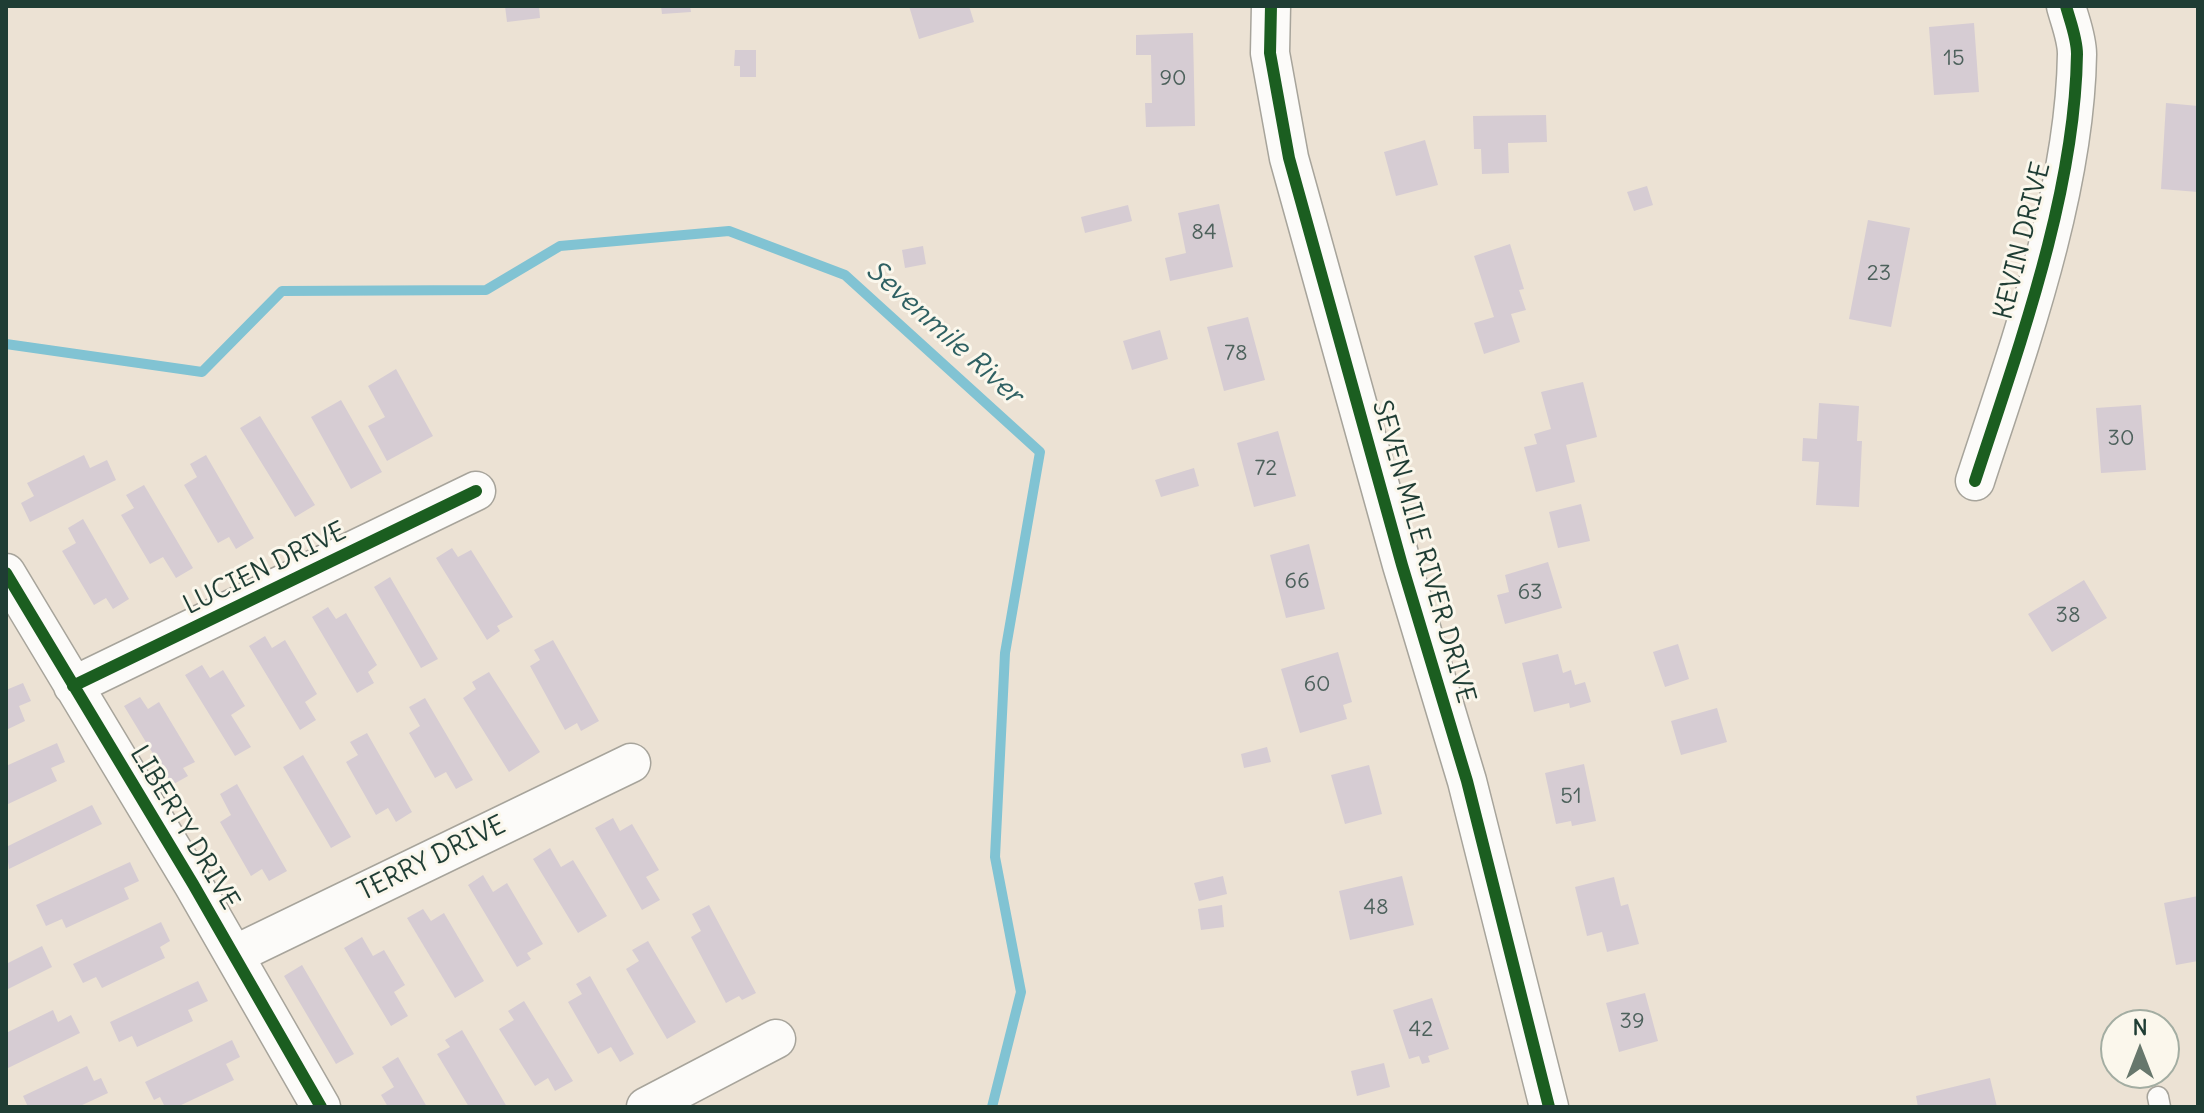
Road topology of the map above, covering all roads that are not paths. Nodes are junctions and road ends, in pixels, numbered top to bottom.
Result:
1 (1271, 6) edge
2 (2066, 6) edge
3 (1975, 481) dead end
4 (476, 491) dead end
5 (6, 573) edge
6 (73, 686) junction
7 (631, 763) dead end
8 (234, 955) junction
9 (776, 1039) dead end
10 (321, 1107) edge
11 (646, 1107) edge
12 (1549, 1107) edge

1 - 12 street, SEVEN MILE RIVER DRIVE
2 - 3 street, KEVIN DRIVE
4 - 6 street, LUCIEN DRIVE
5 - 6 street, LIBERTY DRIVE
6 - 8 street, LIBERTY DRIVE
7 - 8 street, TERRY DRIVE
8 - 10 street, LIBERTY DRIVE
9 - 11 street

